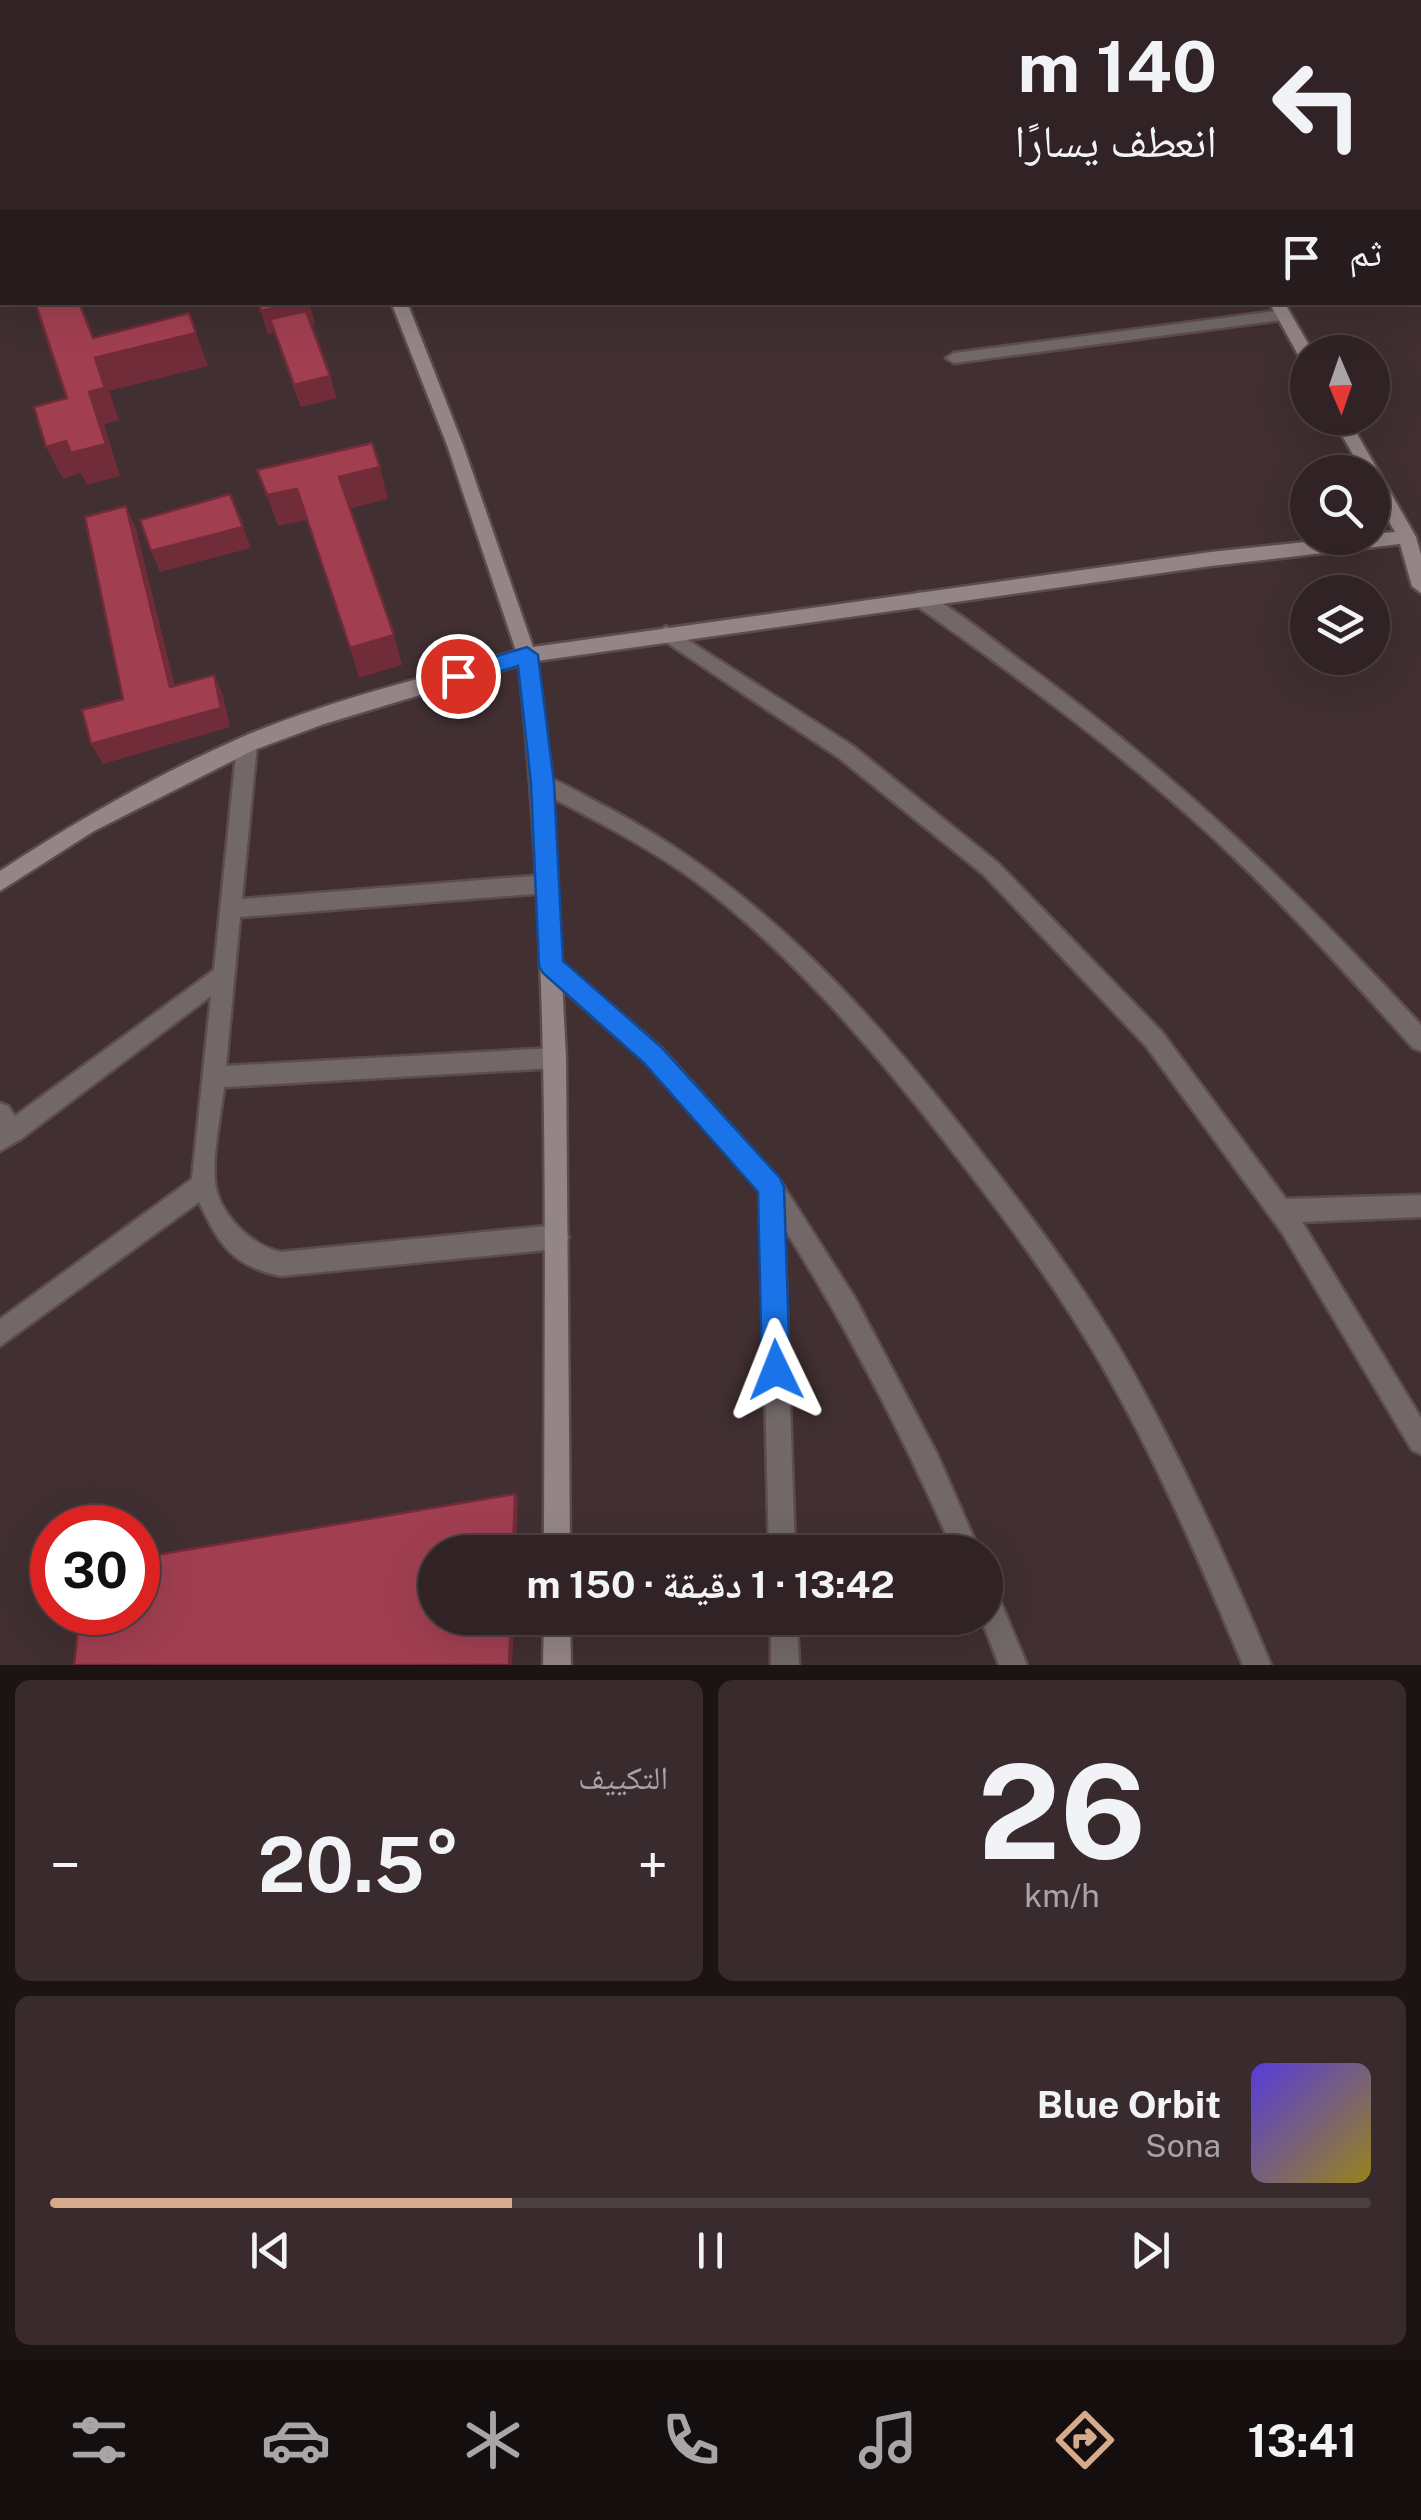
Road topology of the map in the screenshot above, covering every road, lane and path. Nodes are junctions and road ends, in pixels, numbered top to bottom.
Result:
1 (400, 305) edge
2 (1280, 309) edge
3 (1295, 335) edge
4 (954, 358) dead end
5 (1390, 501) edge
6 (1414, 538) edge
7 (1421, 586) edge
8 (920, 600) junction
9 (666, 633) junction
10 (527, 655) junction
11 (247, 744) junction
12 (542, 783) junction
13 (0, 882) edge
14 (546, 884) junction
15 (232, 910) junction
16 (551, 966) junction
17 (226, 974) junction
18 (1421, 1041) edge
19 (554, 1058) junction
20 (216, 1077) junction
21 (4, 1128) edge
22 (203, 1185) junction
23 (770, 1187) junction
24 (1421, 1206) edge
25 (1280, 1211) junction
26 (557, 1237) junction
27 (0, 1334) edge
28 (1421, 1441) edge
29 (556, 1535) edge
30 (781, 1535) edge
31 (960, 1535) edge
32 (556, 1635) edge
33 (784, 1635) edge
34 (1002, 1635) edge
35 (556, 1665) edge
36 (785, 1665) edge
37 (1014, 1665) edge
38 (1257, 1665) edge

1 - 10 street
2 - 3 street
2 - 4 street
5 - 6 street
6 - 7 street
6 - 8 street
8 - 9 street
8 - 18 street
9 - 10 street
9 - 25 street
10 - 11 street
10 - 12 street
11 - 13 street
11 - 15 street
12 - 14 street
12 - 38 street
14 - 15 street
14 - 16 street
15 - 17 street
16 - 19 street
16 - 23 street
17 - 20 street
17 - 21 street
19 - 20 street
19 - 26 street
20 - 22 street
22 - 26 street
22 - 27 street
23 - 30 street
23 - 31 street
24 - 25 street
25 - 28 street
26 - 29 street
32 - 35 street
33 - 36 street
34 - 37 street

